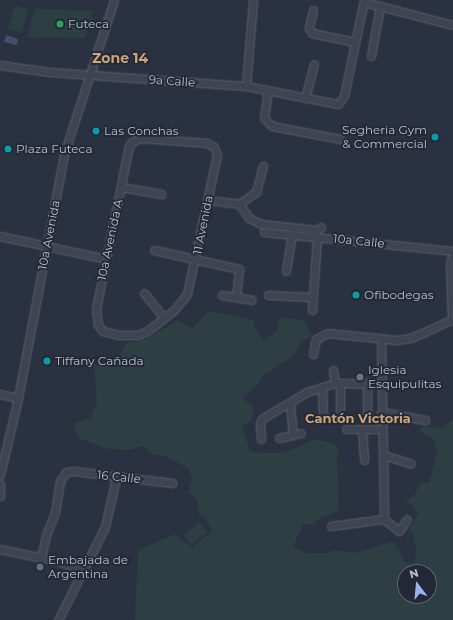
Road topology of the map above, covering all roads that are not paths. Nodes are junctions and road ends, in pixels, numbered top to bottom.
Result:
1 (114, 0) edge
2 (253, 0) edge
3 (364, 1) edge
4 (380, 6) junction
5 (313, 10) dead end
6 (453, 25) edge
7 (355, 42) junction
8 (371, 56) dead end
9 (314, 64) dead end
10 (0, 65) edge
11 (88, 74) junction
12 (246, 86) junction
13 (268, 90) junction
14 (305, 98) junction
15 (340, 139) dead end
16 (133, 141) joint
17 (263, 166) dead end
18 (121, 187) junction
19 (161, 194) dead end
20 (208, 200) junction
21 (239, 204) junction
22 (321, 227) dead end
23 (264, 232) dead end
24 (292, 234) junction
25 (0, 236) edge
26 (317, 236) junction
27 (46, 247) junction
28 (154, 250) dead end
29 (453, 253) edge
30 (106, 259) junction
31 (196, 259) junction
32 (286, 271) dead end
33 (144, 293) dead end
34 (222, 295) dead end
35 (268, 295) dead end
36 (236, 297) junction
37 (312, 298) junction
38 (252, 300) dead end
39 (312, 310) dead end
40 (164, 318) junction
41 (453, 319) edge
42 (110, 333) joint
43 (381, 339) junction
44 (313, 354) dead end
45 (333, 370) dead end
46 (368, 382) junction
47 (337, 383) junction
48 (382, 384) junction
49 (322, 387) junction
50 (0, 394) edge
51 (18, 398) junction
52 (290, 403) junction
53 (381, 412) junction
54 (323, 416) dead end
55 (340, 418) dead end
56 (367, 418) dead end
57 (425, 420) dead end
58 (362, 428) junction
59 (346, 429) dead end
60 (382, 429) junction
61 (279, 438) dead end
62 (261, 439) dead end
63 (384, 455) junction
64 (364, 460) dead end
65 (411, 464) dead end
66 (0, 472) edge
67 (116, 478) junction
68 (172, 483) dead end
69 (407, 519) dead end
70 (384, 520) junction
71 (331, 526) dead end
72 (0, 549) edge
73 (41, 557) junction
74 (85, 571) junction
75 (58, 620) edge

1 - 11 street, 10a Avenida
2 - 12 street
3 - 4 street
3 - 7 street
4 - 6 street
4 - 8 street
5 - 7 street
7 - 14 street, 9a Calle
9 - 14 street
10 - 11 street, 9a Calle
11 - 12 street, 9a Calle
11 - 27 street, 10a Avenida
12 - 13 street, 9a Calle
13 - 14 street, 9a Calle
13 - 15 street
16 - 18 street, 10a Avenida A
16 - 20 street, 11 Avenida
17 - 21 street
18 - 19 street
18 - 30 street, 10a Avenida A
20 - 21 street
20 - 31 street, 11 Avenida
21 - 22 street
23 - 24 street, 10a Calle
24 - 26 street, 10a Calle
24 - 32 street
25 - 27 street
26 - 29 street, 10a Calle
26 - 37 street
27 - 30 street
27 - 51 street, 10a Avenida
28 - 31 street
29 - 41 street
30 - 42 street, 10a Avenida A
31 - 36 street
31 - 40 street, 11 Avenida
33 - 40 street
34 - 36 street
35 - 37 street
36 - 38 street
37 - 39 street
40 - 42 street, 11 Avenida
41 - 43 street
43 - 44 street
43 - 48 street
45 - 47 street
46 - 47 street
46 - 48 street
46 - 56 street
47 - 49 street
47 - 55 street
48 - 53 street
49 - 52 street
49 - 54 street
50 - 51 street
51 - 66 street, 10a Avenida
52 - 61 street
52 - 62 street
53 - 57 street
53 - 60 street
58 - 59 street
58 - 60 street
58 - 64 street
60 - 63 street
63 - 65 street
63 - 70 street
67 - 68 street, 16 Calle
67 - 73 street, 16 Calle
67 - 74 street
69 - 70 street
70 - 71 street
72 - 73 street
73 - 74 street
74 - 75 street

